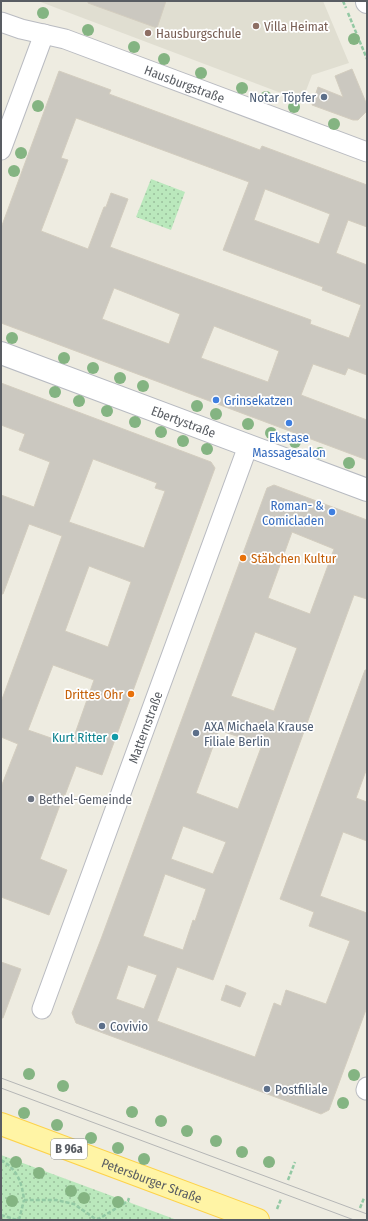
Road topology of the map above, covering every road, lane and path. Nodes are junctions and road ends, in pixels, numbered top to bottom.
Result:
1 (343, 1) edge
2 (1, 22) edge
3 (44, 34) junction
4 (367, 59) edge
5 (1, 150) edge
6 (367, 152) edge
7 (1, 353) edge
8 (248, 446) junction
9 (367, 490) edge
10 (42, 1009) dead end
11 (1, 1124) edge
12 (1, 1160) edge
13 (295, 1162) dead end
14 (288, 1180) dead end
15 (129, 1198) dead end
16 (364, 1198) dead end
17 (281, 1199) dead end
18 (24, 1200) junction
19 (360, 1208) dead end
20 (277, 1209) dead end
21 (1, 1215) edge
22 (18, 1220) edge
23 (97, 1220) edge
24 (258, 1220) edge

1 - 4 path
2 - 3 street, Hausburgstraße
3 - 5 street
3 - 6 street, Hausburgstraße
7 - 8 street, Ebertystraße
8 - 9 street, Ebertystraße
8 - 10 street, Matternstraße
11 - 24 main road, Petersburger Straße / B 96a
12 - 18 path
13 - 14 path
15 - 23 path
16 - 19 path
17 - 20 path
18 - 22 path
18 - 23 path
21 - 22 path

